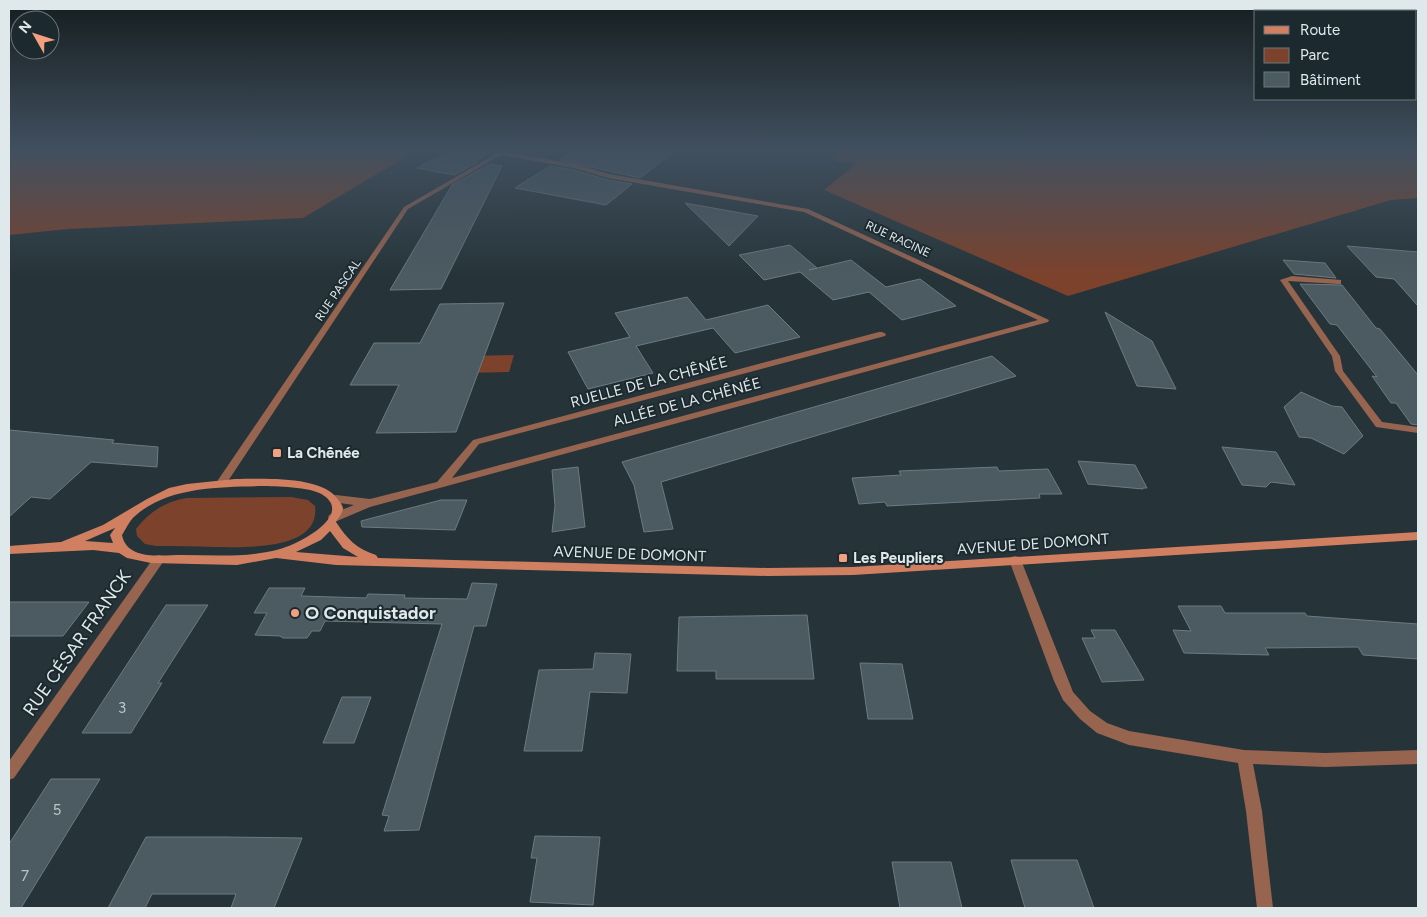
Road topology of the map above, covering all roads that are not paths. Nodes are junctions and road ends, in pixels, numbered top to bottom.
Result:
1 (434, 192) edge
2 (700, 192) edge
3 (1338, 282) dead end
4 (1045, 320) joint
5 (882, 334) dead end
6 (1418, 430) edge
7 (222, 482) junction
8 (441, 484) junction
9 (336, 499) junction
10 (370, 502) junction
11 (130, 514) junction
12 (332, 521) junction
13 (1418, 536) edge
14 (65, 545) junction
15 (122, 549) junction
16 (9, 550) edge
17 (275, 554) junction
18 (159, 559) junction
19 (380, 560) junction
20 (1015, 560) junction
21 (1244, 757) junction
22 (1418, 757) edge
23 (9, 773) edge
24 (1265, 908) edge

1 - 7 street, RUE PASCAL
2 - 4 street, RUE RACINE
3 - 6 street
4 - 8 street, ALLÉE DE LA CHÊNÉE
5 - 8 street, RUELLE DE LA CHÊNÉE
7 - 9 main road
7 - 11 main road
8 - 10 street, ALLÉE DE LA CHÊNÉE
9 - 10 street, ALLÉE DE LA CHÊNÉE
9 - 12 main road
10 - 12 street
11 - 14 main road
11 - 15 main road
12 - 17 main road
12 - 19 main road
13 - 20 main road, AVENUE DE DOMONT
14 - 15 main road
14 - 16 main road
15 - 18 main road
17 - 18 main road
17 - 19 main road
18 - 23 street, RUE CÉSAR FRANCK
19 - 20 main road, AVENUE DE DOMONT
20 - 21 street
21 - 22 street
21 - 24 street

